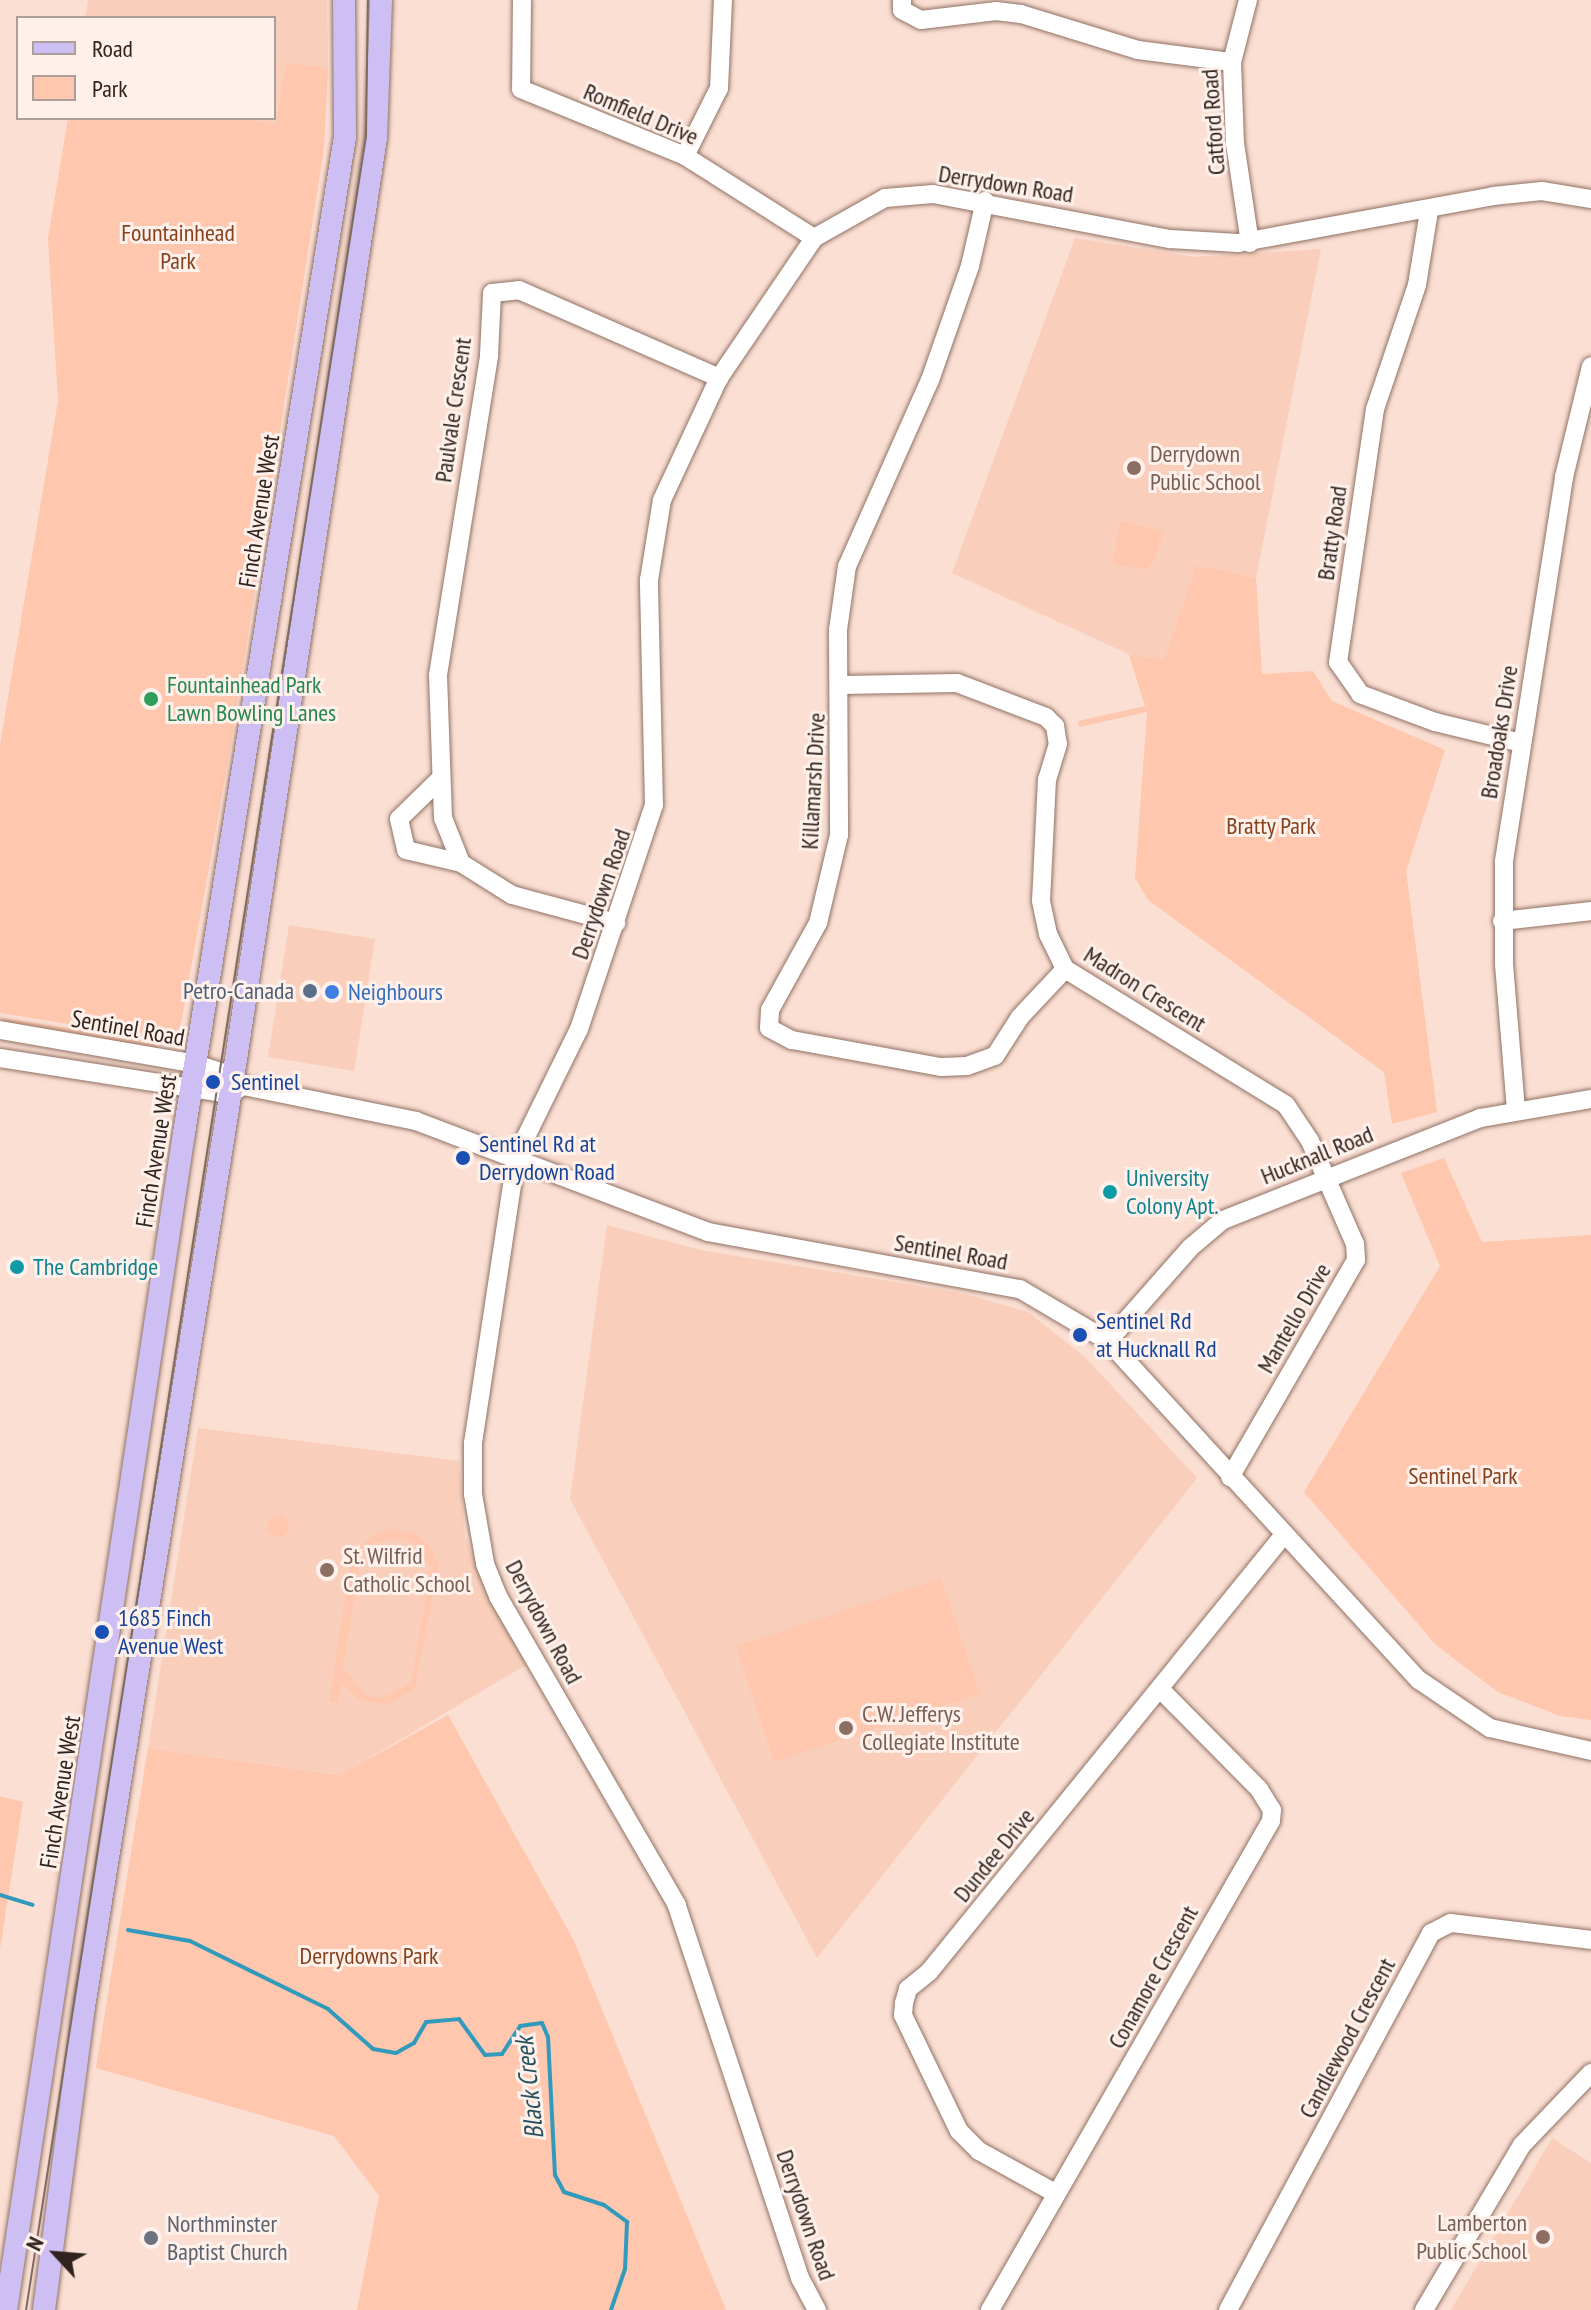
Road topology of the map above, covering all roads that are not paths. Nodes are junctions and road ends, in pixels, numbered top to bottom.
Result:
1 (344, 0) edge
2 (381, 0) edge
3 (522, 0) edge
4 (723, 0) edge
5 (902, 0) edge
6 (1248, 0) edge
7 (1232, 62) junction
8 (685, 156) junction
9 (1591, 199) edge
10 (985, 201) junction
11 (1429, 211) junction
12 (814, 238) junction
13 (1250, 243) junction
14 (1591, 366) edge
15 (719, 378) junction
16 (1587, 401) edge
17 (841, 685) junction
18 (1521, 743) junction
19 (440, 779) junction
20 (461, 863) junction
21 (1591, 911) edge
22 (1502, 921) junction
23 (616, 923) junction
24 (1065, 969) junction
25 (0, 1030) edge
26 (0, 1058) edge
27 (196, 1064) junction
28 (236, 1085) junction
29 (192, 1088) junction
30 (1591, 1099) edge
31 (1516, 1110) junction
32 (516, 1157) junction
33 (1327, 1177) junction
34 (1108, 1341) junction
35 (1230, 1477) junction
36 (1283, 1536) junction
37 (1160, 1689) junction
38 (1591, 1751) edge
39 (1591, 1940) edge
40 (1591, 2073) edge
41 (1055, 2193) junction
42 (6, 2310) edge
43 (44, 2310) edge
44 (817, 2310) edge
45 (990, 2310) edge
46 (1228, 2310) edge
47 (1424, 2310) edge

1 - 27 main road, Finch Avenue West
2 - 28 main road
3 - 8 street, Romfield Drive
4 - 8 street
5 - 7 street
6 - 7 street, Catford Road
7 - 13 street, Catford Road
8 - 12 street, Romfield Drive
9 - 11 street, Derrydown Road
10 - 12 street, Derrydown Road
10 - 13 street, Derrydown Road
10 - 17 street, Killamarsh Drive
11 - 13 street, Derrydown Road
11 - 18 street, Bratty Road
12 - 15 street, Derrydown Road
14 - 16 street, Broadoaks Drive
15 - 19 street, Paulvale Crescent
15 - 23 street, Derrydown Road
16 - 18 street, Broadoaks Drive
17 - 24 street, Madron Crescent
17 - 24 street, Killamarsh Drive
18 - 22 street, Broadoaks Drive
19 - 20 street, Paulvale Crescent
19 - 20 street
20 - 23 street
21 - 22 street
22 - 31 street, Broadoaks Drive
23 - 32 street, Derrydown Road
24 - 33 street, Madron Crescent
25 - 27 street, Sentinel Road
26 - 29 street, Sentinel Road
27 - 28 street, Sentinel Road
27 - 29 main road, Finch Avenue West
28 - 29 street, Sentinel Road
28 - 32 street, Sentinel Road
28 - 43 main road
29 - 42 main road, Finch Avenue West
30 - 31 street, Hucknall Road
31 - 33 street, Hucknall Road
32 - 34 street, Sentinel Road
32 - 44 street, Derrydown Road
33 - 34 street, Hucknall Road
33 - 35 street, Mantello Drive
34 - 35 street, Sentinel Road
35 - 36 street, Sentinel Road
36 - 37 street, Dundee Drive
36 - 38 street, Sentinel Road
37 - 41 street, Conamore Crescent
37 - 41 street, Dundee Drive
39 - 46 street, Candlewood Crescent
40 - 47 street
41 - 45 street, Conamore Crescent

